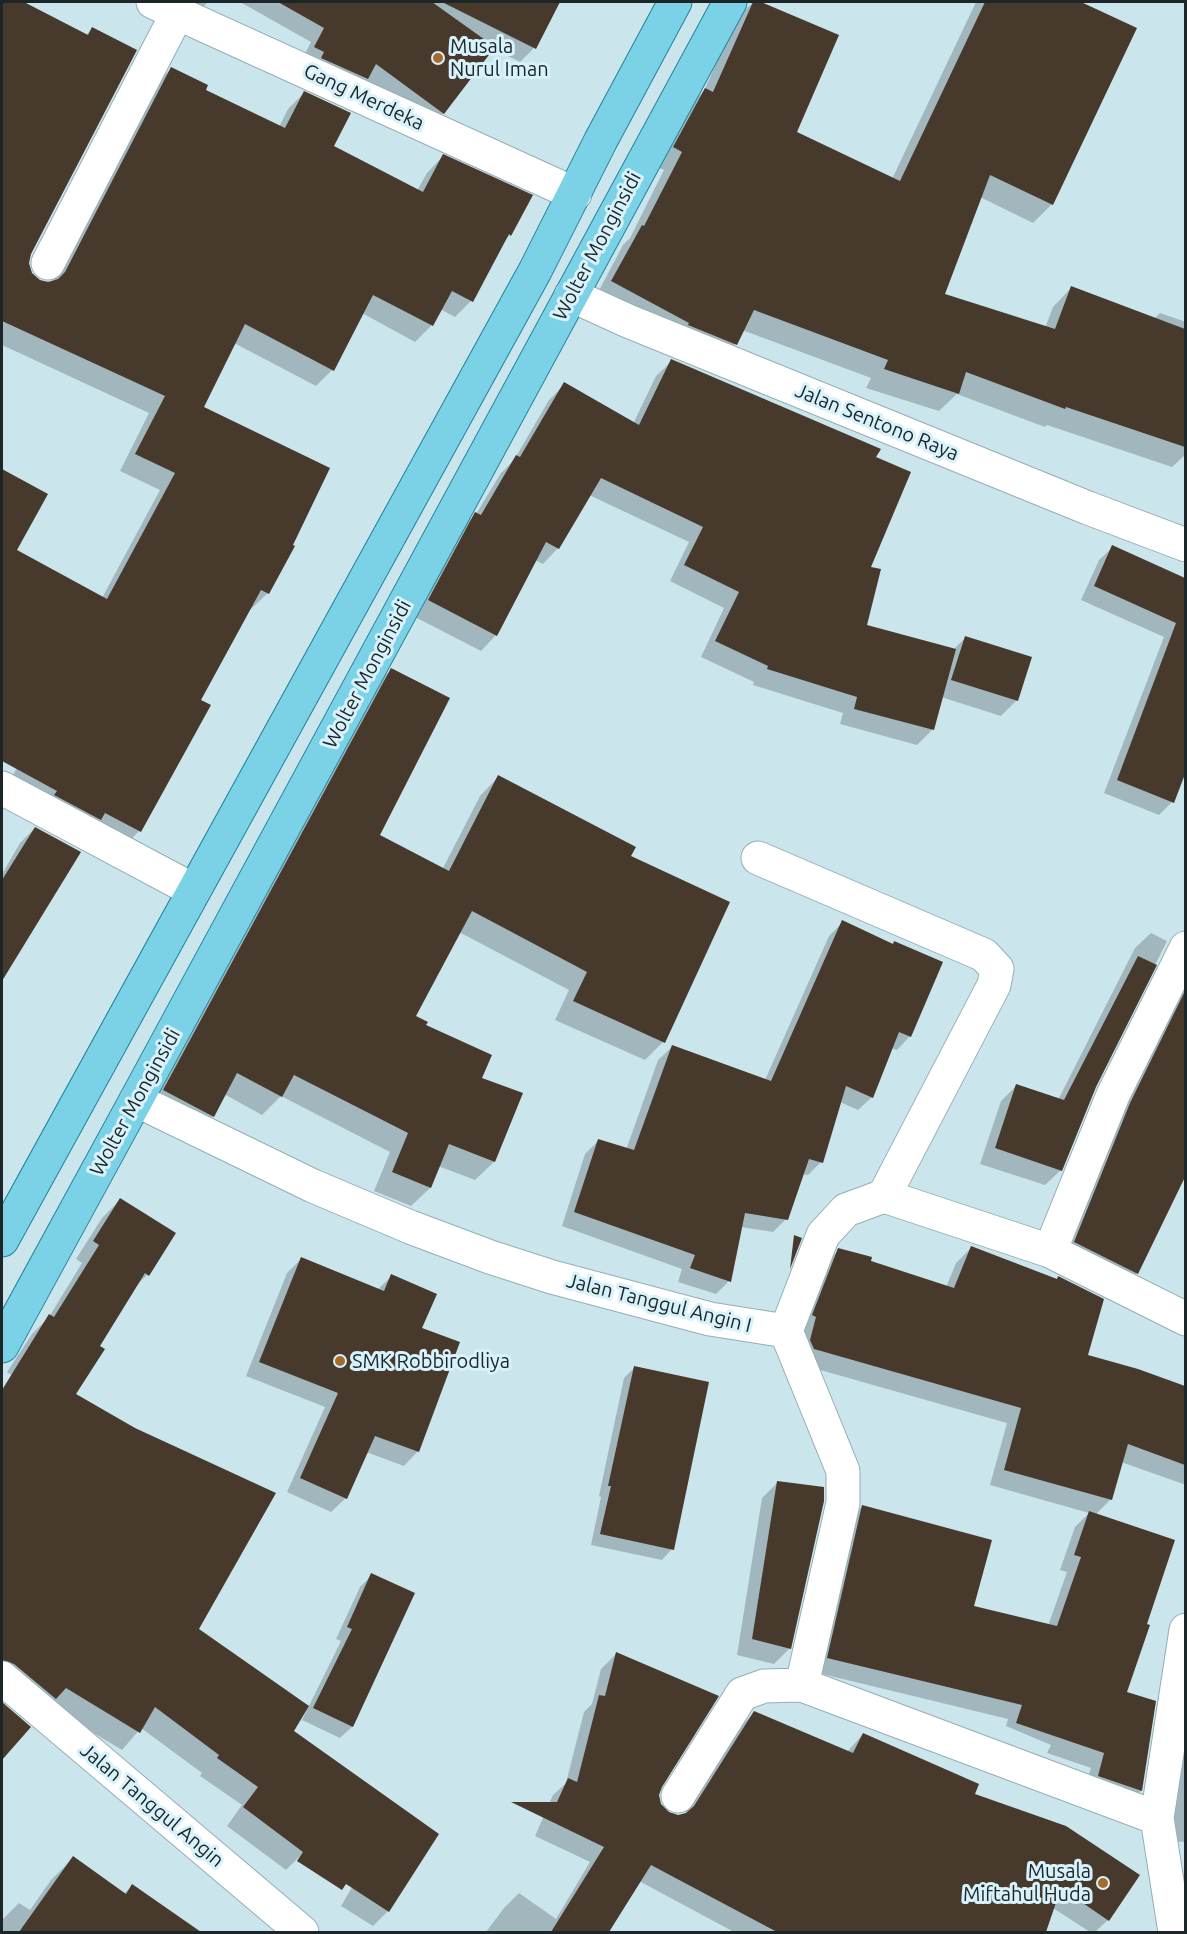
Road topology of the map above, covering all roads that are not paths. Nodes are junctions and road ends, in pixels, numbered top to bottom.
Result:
1 (675, 2) edge
2 (730, 2) edge
3 (166, 7) edge
4 (601, 140) junction
5 (643, 161) junction
6 (576, 194) junction
7 (48, 263) dead end
8 (571, 295) junction
9 (1185, 545) edge
10 (2, 788) edge
11 (758, 858) dead end
12 (193, 890) junction
13 (1185, 948) edge
14 (136, 1100) junction
15 (884, 1196) junction
16 (2, 1240) edge
17 (1050, 1251) junction
18 (1185, 1319) edge
19 (786, 1332) junction
20 (2, 1346) edge
21 (1185, 1630) edge
22 (1183, 1666) edge
23 (2, 1678) edge
24 (802, 1685) junction
25 (678, 1796) dead end
26 (1157, 1818) junction
27 (302, 1932) edge
28 (1175, 1932) edge

1 - 4 main road
2 - 5 main road, Wolter Monginsidi
3 - 6 street, Gang Merdeka
3 - 7 street
4 - 5 main road
4 - 6 main road
5 - 8 main road, Wolter Monginsidi
6 - 12 main road
8 - 9 street, Jalan Sentono Raya
8 - 14 main road, Wolter Monginsidi
10 - 12 street
11 - 15 street
12 - 16 main road
13 - 17 street
14 - 19 street, Jalan Tanggul Angin I
14 - 20 main road, Wolter Monginsidi
15 - 17 street
15 - 19 street
17 - 18 street
19 - 24 street
21 - 22 street
22 - 26 street
23 - 27 street, Jalan Tanggul Angin
24 - 25 street
24 - 26 street
26 - 28 street

